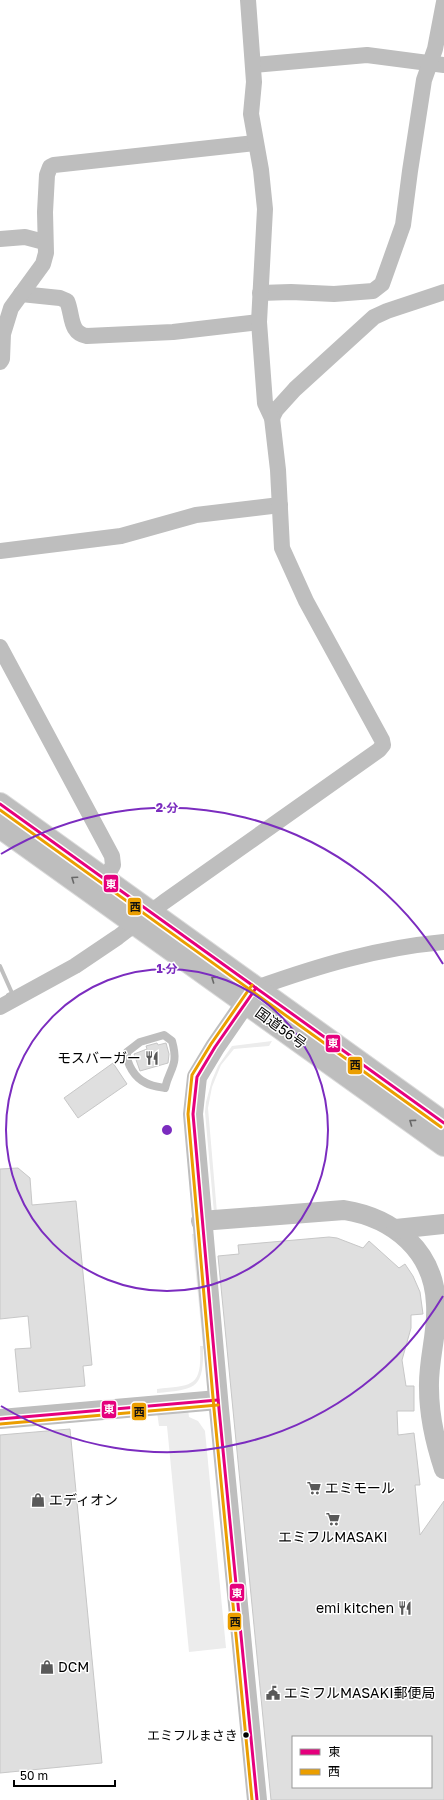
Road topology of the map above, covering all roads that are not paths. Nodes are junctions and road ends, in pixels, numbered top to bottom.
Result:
1 (248, 0) edge
2 (444, 2) edge
3 (437, 64) edge
4 (253, 65) junction
5 (255, 143) junction
6 (0, 239) edge
7 (44, 242) junction
8 (444, 292) edge
9 (260, 293) junction
10 (21, 294) junction
11 (259, 322) junction
12 (0, 362) edge
13 (272, 418) junction
14 (280, 505) junction
15 (0, 551) edge
16 (0, 647) edge
17 (0, 804) edge
18 (0, 827) edge
19 (101, 887) junction
20 (144, 918) junction
21 (444, 942) edge
22 (251, 995) junction
23 (0, 1007) edge
24 (165, 1088) joint
25 (444, 1123) edge
26 (444, 1145) edge
27 (201, 1222) junction
28 (444, 1224) edge
29 (396, 1229) junction
30 (218, 1400) junction
31 (0, 1419) edge
32 (444, 1469) edge
33 (257, 1800) edge

1 - 4 street
2 - 3 street
3 - 4 street
3 - 9 street
4 - 5 street
5 - 7 street
5 - 9 street
6 - 7 street
7 - 10 street
8 - 13 street
9 - 11 street
10 - 11 street
10 - 12 street
11 - 13 street
13 - 14 street
14 - 15 street
14 - 20 street
16 - 19 street
17 - 19 highway, 国道56号
19 -> 18 highway, 国道56号
19 - 20 highway, 国道56号
20 - 22 highway, 国道56号
20 - 23 street
21 - 22 street
22 - 25 highway, 国道56号
26 -> 22 highway, 国道56号
22 - 27 street
24 - 24 lane
27 - 29 street
27 - 30 street
28 - 29 street
29 - 32 street
30 - 31 street
30 - 33 street

